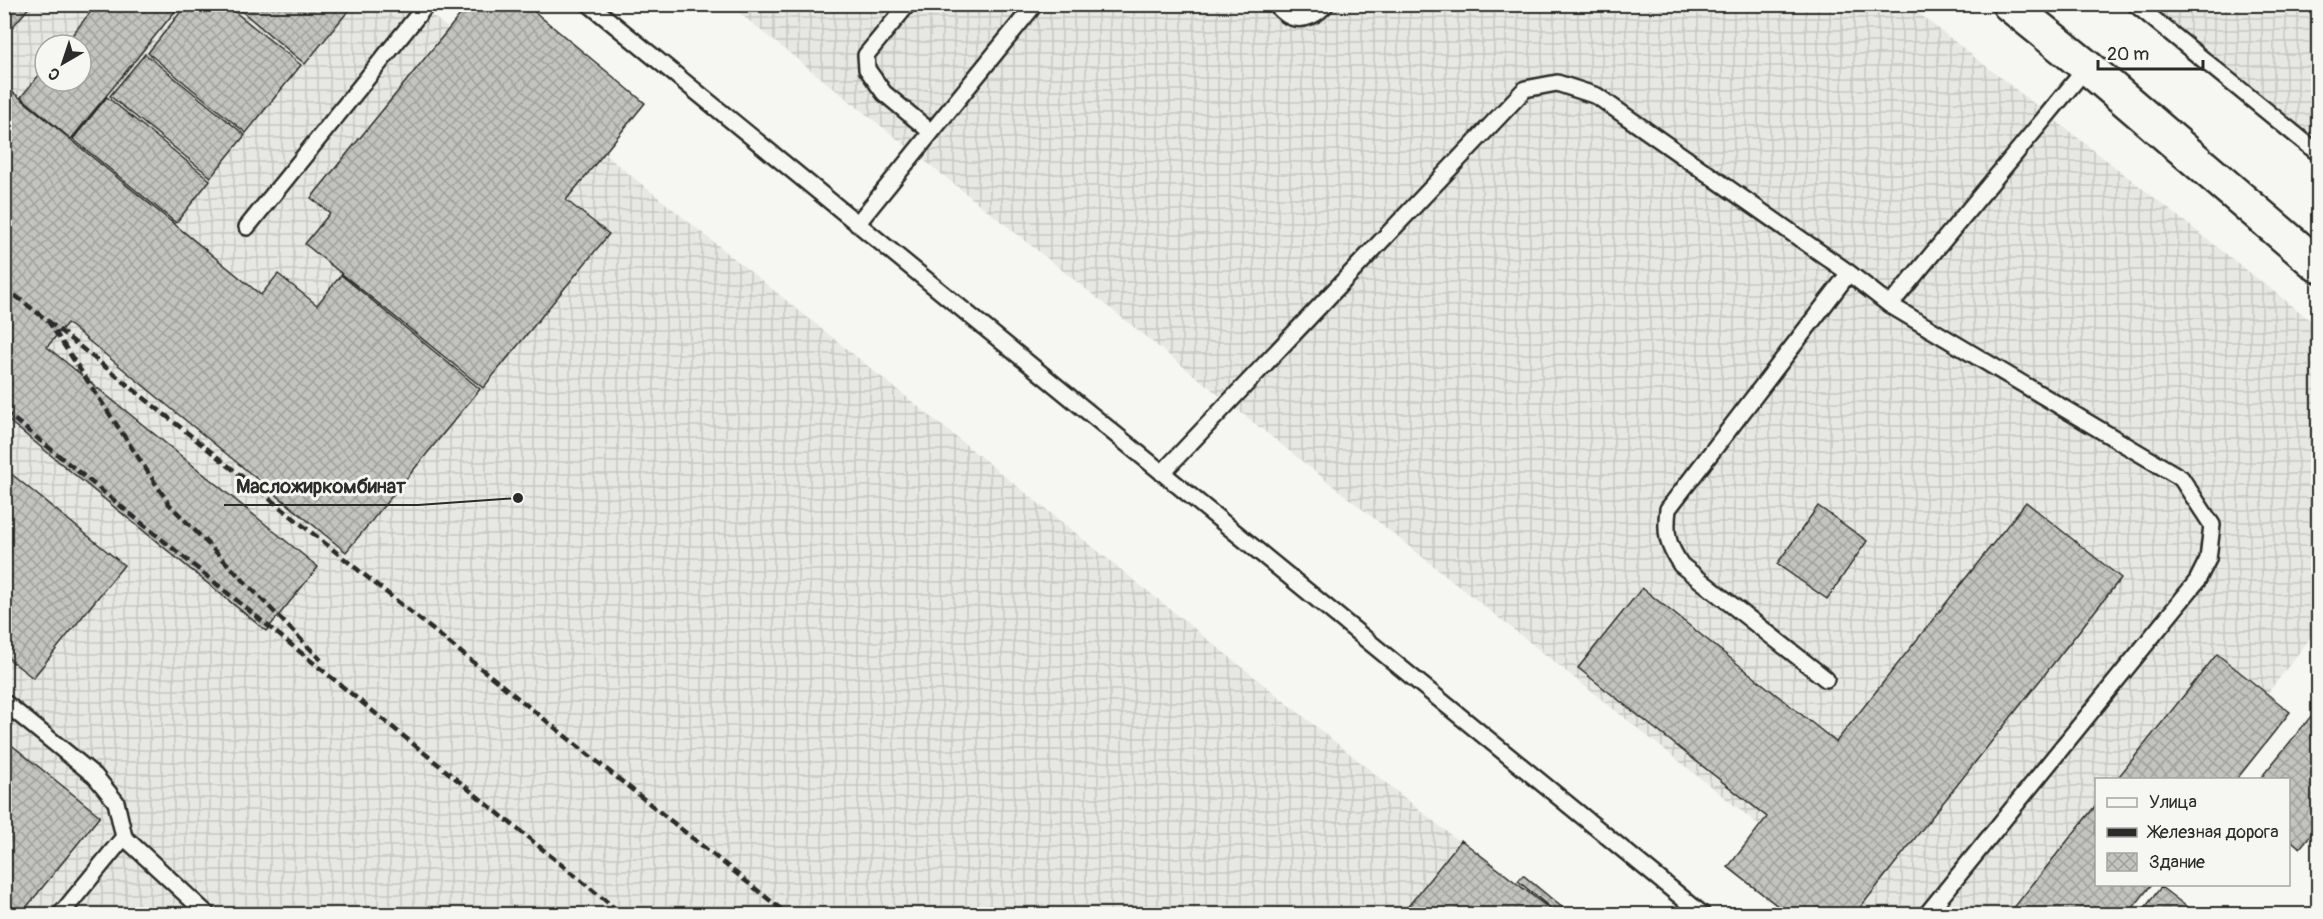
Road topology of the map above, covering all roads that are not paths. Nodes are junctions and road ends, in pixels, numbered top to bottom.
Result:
1 (427, 4) edge
2 (589, 4) edge
3 (908, 4) edge
4 (1035, 4) edge
5 (1275, 4) edge
6 (1326, 4) edge
7 (2008, 4) edge
8 (2135, 4) edge
9 (2087, 67) junction
10 (931, 132) junction
11 (2319, 153) edge
12 (857, 224) junction
13 (247, 227) dead end
14 (2319, 265) edge
15 (1849, 273) junction
16 (1890, 305) junction
17 (1162, 473) junction
18 (1826, 679) dead end
19 (4, 702) edge
20 (124, 837) junction
21 (61, 915) edge
22 (207, 915) edge
23 (1702, 915) edge
24 (1927, 915) edge

1 - 13 lane
2 - 12 lane
3 - 10 lane
4 - 10 lane
5 - 6 lane
7 - 9 street
8 - 11 lane
9 - 14 street
9 - 16 lane
10 - 12 lane
12 - 17 lane
15 - 16 lane
15 - 17 lane
15 - 18 lane
16 - 24 lane
17 - 23 lane
19 - 20 lane
20 - 21 lane
20 - 22 lane

